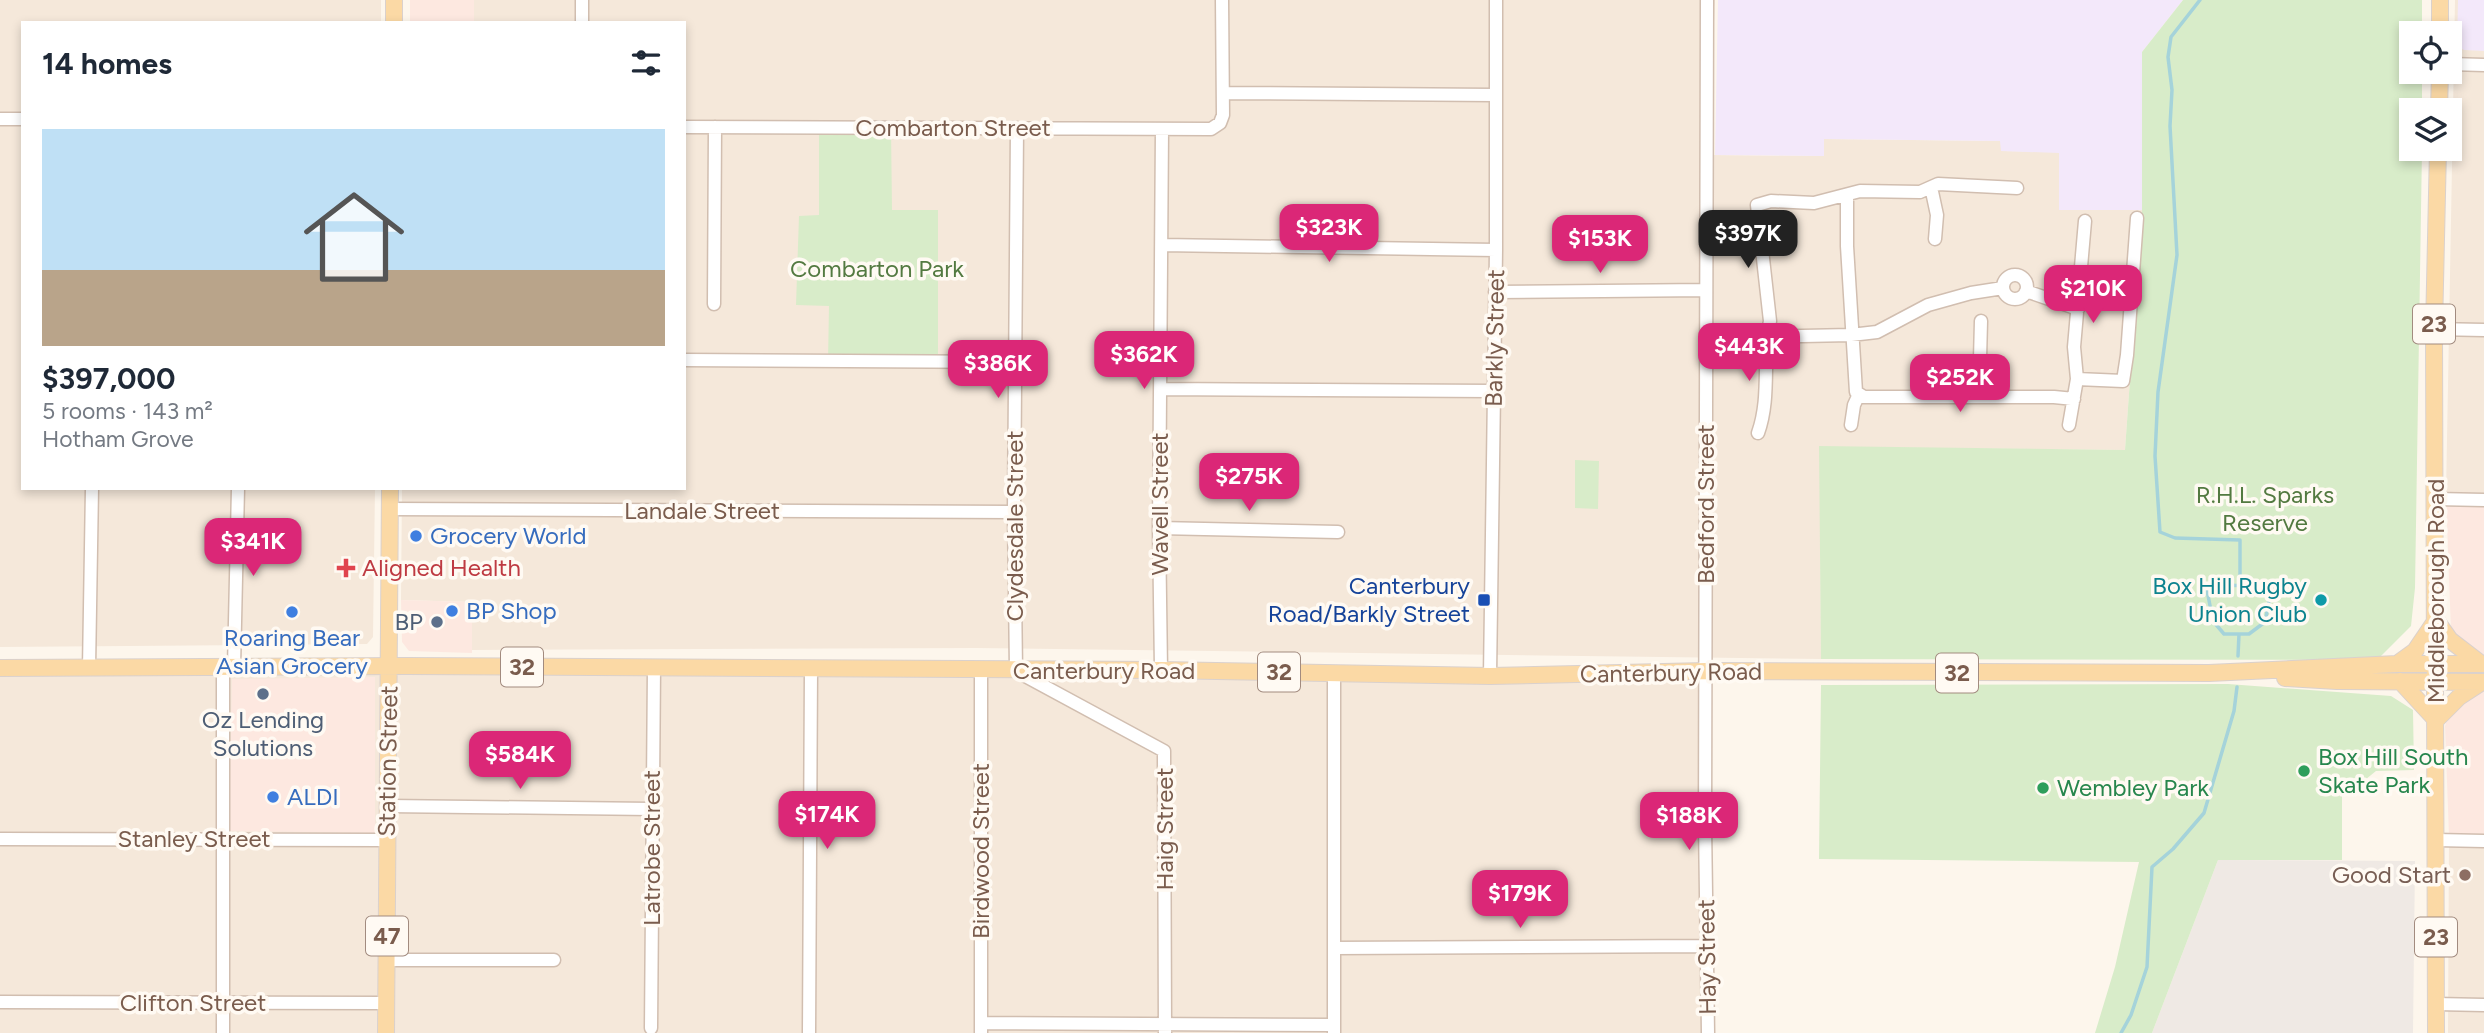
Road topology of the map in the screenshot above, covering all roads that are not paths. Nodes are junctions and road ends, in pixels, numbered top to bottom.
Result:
1 (394, 0) edge
2 (582, 0) edge
3 (1222, 0) edge
4 (1496, 0) edge
5 (1707, 0) edge
6 (2440, 0) edge
7 (394, 21) edge
8 (582, 21) edge
9 (2440, 21) edge
10 (2462, 64) edge
11 (2484, 65) edge
12 (1223, 93) junction
13 (1495, 95) junction
14 (0, 118) edge
15 (21, 119) edge
16 (686, 127) edge
17 (715, 127) junction
18 (1017, 128) junction
19 (1162, 129) junction
20 (2438, 161) edge
21 (1931, 187) junction
22 (2017, 188) dead end
23 (1847, 196) junction
24 (2137, 218) dead end
25 (2085, 221) dead end
26 (1935, 239) dead end
27 (1162, 245) junction
28 (1496, 250) junction
29 (1706, 290) junction
30 (1495, 292) junction
31 (714, 304) dead end
32 (2078, 309) junction
33 (1981, 321) dead end
34 (2434, 329) junction
35 (2484, 330) edge
36 (1853, 335) junction
37 (1766, 337) junction
38 (1706, 345) junction
39 (686, 360) edge
40 (1015, 362) junction
41 (2077, 379) junction
42 (1160, 389) junction
43 (1494, 391) junction
44 (1859, 394) junction
45 (1979, 397) junction
46 (2074, 400) junction
47 (1851, 425) dead end
48 (2069, 425) dead end
49 (1758, 433) dead end
50 (92, 490) edge
51 (238, 490) edge
52 (390, 490) edge
53 (2436, 499) junction
54 (2484, 500) edge
55 (390, 509) junction
56 (1014, 512) junction
57 (1159, 528) junction
58 (1338, 532) dead end
59 (2436, 620) junction
60 (2397, 664) junction
61 (2436, 664) junction
62 (2482, 664) edge
63 (389, 666) junction
64 (229, 667) junction
65 (654, 667) junction
66 (0, 668) edge
67 (89, 668) junction
68 (811, 669) junction
69 (981, 670) junction
70 (1161, 670) junction
71 (1016, 671) junction
72 (1706, 671) junction
73 (1334, 673) junction
74 (2209, 673) junction
75 (1490, 676) junction
76 (2400, 681) junction
77 (2436, 682) junction
78 (2483, 682) edge
79 (2436, 720) junction
80 (388, 806) junction
81 (652, 809) junction
82 (0, 839) edge
83 (222, 839) junction
84 (388, 840) junction
85 (2436, 840) junction
86 (2484, 841) edge
87 (1707, 946) junction
88 (1334, 948) junction
89 (387, 960) junction
90 (554, 960) dead end
91 (0, 1002) edge
92 (386, 1003) junction
93 (223, 1004) junction
94 (2436, 1004) junction
95 (2484, 1005) edge
96 (651, 1028) dead end
97 (981, 1028) edge
98 (1165, 1029) edge
99 (1334, 1029) edge
100 (223, 1033) edge
101 (386, 1033) edge
102 (809, 1033) edge
103 (1709, 1033) edge
104 (2436, 1033) edge

1 - 7 main road
2 - 8 street
3 - 12 street
4 - 13 street, Barkly Street
5 - 29 street, Bedford Street
6 - 9 main road
10 - 11 street
12 - 13 street
12 - 19 street, Combarton Street
13 - 28 street, Barkly Street
14 - 15 street
16 - 17 street, Combarton Street
17 - 18 street, Combarton Street
17 - 31 street
18 - 19 street, Combarton Street
18 - 40 street, Clydesdale Street
19 - 27 street, Wavell Street
20 - 34 main road, Middleborough Road / 23
21 - 22 street
21 - 23 street
21 - 26 street
23 - 36 street
23 - 37 street
24 - 41 street
25 - 32 street
27 - 28 street
27 - 42 street, Wavell Street
28 - 30 street, Barkly Street
29 - 30 street
29 - 38 street, Bedford Street
30 - 43 street, Barkly Street
32 - 36 street
32 - 41 street
33 - 45 street
34 - 35 street
34 - 53 main road, Middleborough Road / 23
36 - 37 street
36 - 44 street
37 - 38 street
37 - 49 street
38 - 72 street, Bedford Street
39 - 40 street
40 - 56 street, Clydesdale Street
41 - 46 street
42 - 43 street
42 - 57 street, Wavell Street
43 - 75 street, Barkly Street
44 - 45 street
44 - 47 street
45 - 46 street
46 - 48 street
50 - 67 street
51 - 64 street
52 - 55 main road, Station Street / 47
53 - 54 street
53 - 59 main road, Middleborough Road / 23
55 - 56 street, Landale Street
55 - 63 main road, Station Street / 47
56 - 71 street, Clydesdale Street
57 - 58 street
57 - 70 street, Wavell Street
59 - 60 main road
59 - 61 main road, Middleborough Road / 23
59 - 62 main road
60 - 61 main road, Canterbury Road / 32
60 - 74 main road, Canterbury Road / 32
61 - 62 main road, Canterbury Road / 32
61 - 77 main road, Middleborough Road / 23
63 - 64 main road, Canterbury Road / 32
63 - 65 main road, Canterbury Road / 32
63 - 80 main road, Station Street / 47
64 - 67 main road, Canterbury Road / 32
64 - 83 street
65 - 68 main road, Canterbury Road / 32
65 - 81 street, Latrobe Street
66 - 67 main road, Canterbury Road / 32
68 - 69 main road, Canterbury Road / 32
68 - 102 street
69 - 71 main road, Canterbury Road / 32
69 - 97 street, Birdwood Street
70 - 71 main road, Canterbury Road / 32
70 - 73 main road, Canterbury Road / 32
71 - 98 street, Haig Street
72 - 74 main road, Canterbury Road / 32
72 - 75 main road, Canterbury Road / 32
72 - 87 street, Hay Street
73 - 75 main road, Canterbury Road / 32
73 - 88 street
74 - 76 main road, Canterbury Road / 32
76 - 77 main road, Canterbury Road / 32
76 - 79 main road
77 - 78 main road, Canterbury Road / 32
77 - 79 main road, Middleborough Road / 23
78 - 79 main road
79 - 85 main road, Middleborough Road / 23
80 - 81 street
80 - 84 main road, Station Street / 47
81 - 96 street, Latrobe Street
82 - 83 street, Stanley Street
83 - 84 street, Stanley Street
83 - 93 street
84 - 89 main road, Station Street / 47
85 - 86 street
85 - 94 main road, Middleborough Road / 23
87 - 88 street
87 - 103 street, Hay Street
88 - 99 street
89 - 90 street
89 - 92 main road, Station Street / 47
91 - 93 street, Clifton Street
92 - 93 street, Clifton Street
92 - 101 main road, Station Street / 47
93 - 100 street
94 - 95 street
94 - 104 main road, Middleborough Road / 23
97 - 98 street
98 - 99 street

